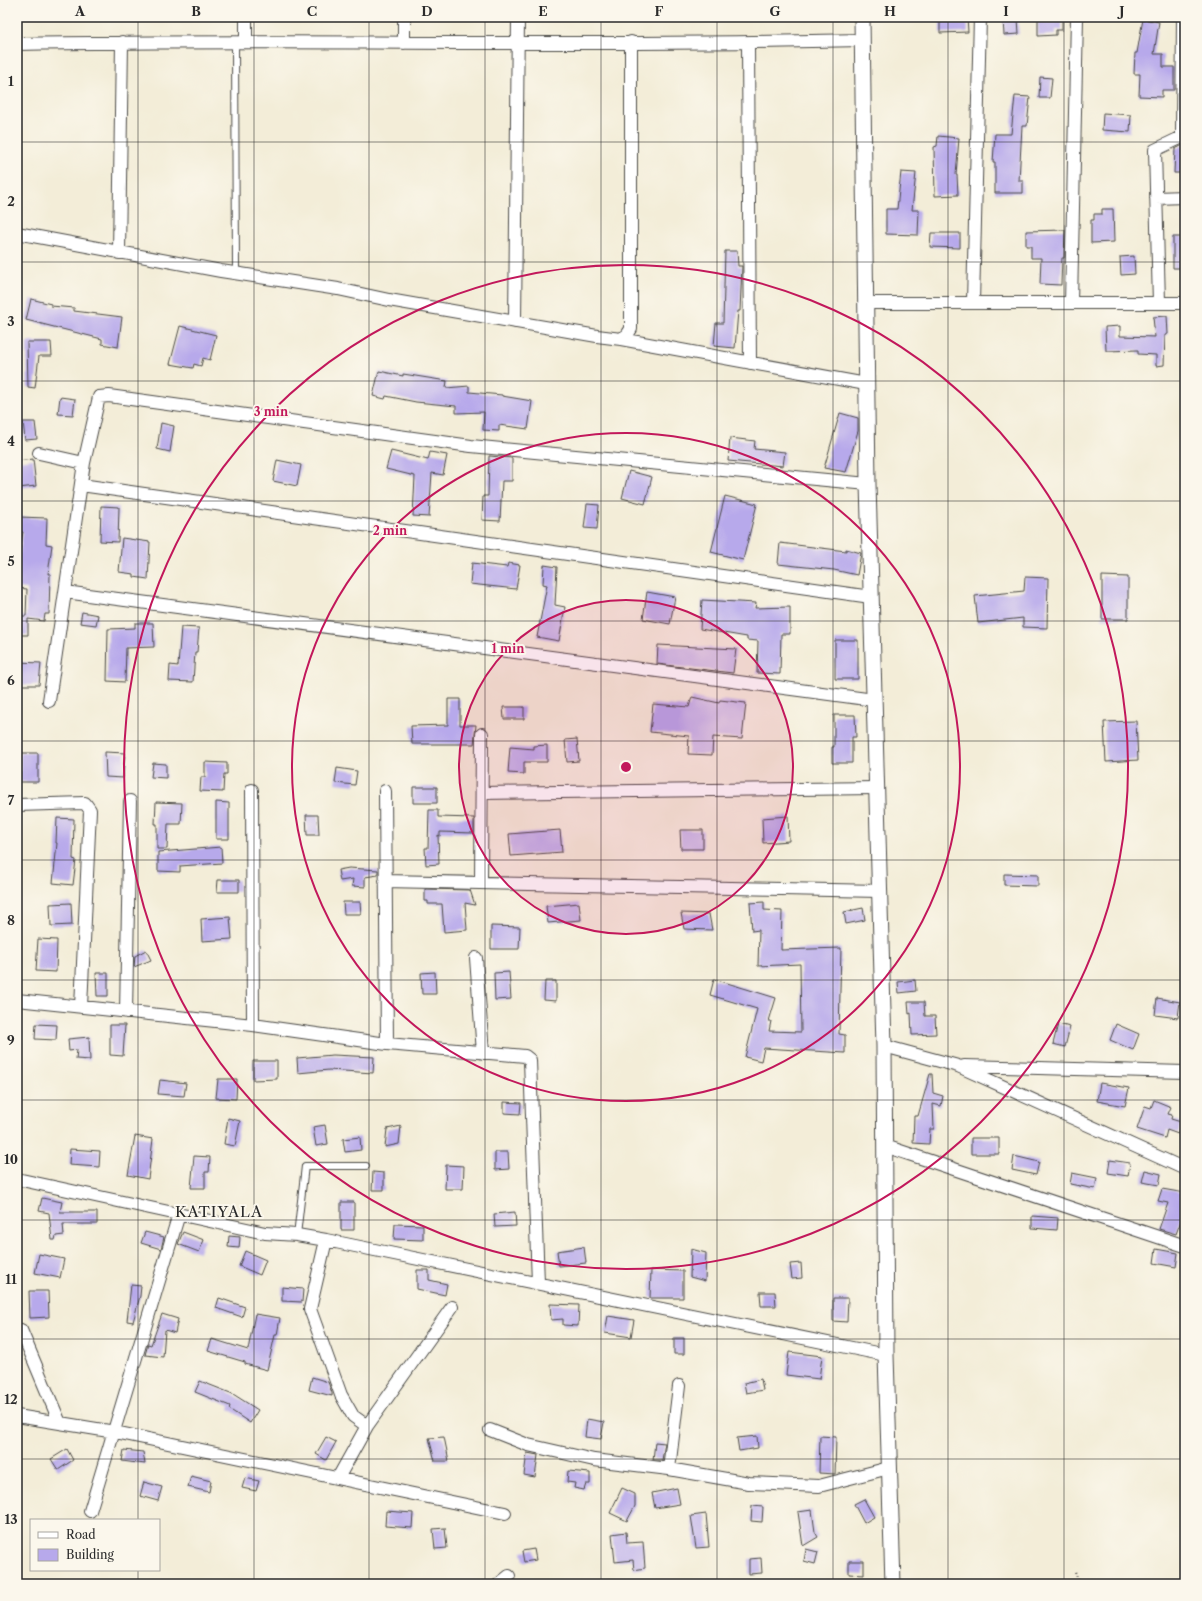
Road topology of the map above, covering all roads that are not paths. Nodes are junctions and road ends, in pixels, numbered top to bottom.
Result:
1 (246, 17) edge
2 (404, 17) edge
3 (518, 17) edge
4 (862, 17) edge
5 (980, 17) edge
6 (1076, 17) edge
7 (1183, 17) edge
8 (863, 40) junction
9 (240, 41) junction
10 (122, 42) junction
11 (632, 42) junction
12 (404, 43) junction
13 (748, 43) junction
14 (17, 44) edge
15 (518, 44) junction
16 (1185, 197) edge
17 (1156, 198) junction
18 (17, 233) edge
19 (119, 252) junction
20 (236, 273) junction
21 (865, 303) junction
22 (973, 303) junction
23 (1071, 303) junction
24 (1159, 303) junction
25 (1185, 303) edge
26 (515, 322) junction
27 (621, 339) junction
28 (750, 363) junction
29 (866, 384) junction
30 (39, 453) dead end
31 (84, 463) junction
32 (868, 484) junction
33 (81, 485) junction
34 (65, 592) junction
35 (871, 597) junction
36 (874, 700) junction
37 (49, 701) dead end
38 (482, 734) dead end
39 (877, 788) junction
40 (252, 790) dead end
41 (385, 791) dead end
42 (482, 793) junction
43 (130, 801) dead end
44 (17, 805) edge
45 (385, 881) junction
46 (481, 883) junction
47 (880, 891) junction
48 (476, 958) dead end
49 (17, 1000) edge
50 (81, 1007) junction
51 (126, 1012) junction
52 (254, 1025) junction
53 (387, 1044) junction
54 (884, 1046) junction
55 (483, 1053) junction
56 (958, 1066) junction
57 (1185, 1072) edge
58 (884, 1146) junction
59 (366, 1166) dead end
60 (1185, 1169) edge
61 (17, 1180) edge
62 (179, 1214) junction
63 (298, 1235) junction
64 (326, 1240) junction
65 (1185, 1246) edge
66 (538, 1283) junction
67 (452, 1307) dead end
68 (17, 1329) edge
69 (886, 1355) junction
70 (679, 1386) dead end
71 (17, 1416) edge
72 (60, 1423) junction
73 (367, 1426) junction
74 (490, 1430) dead end
75 (115, 1432) junction
76 (890, 1468) junction
77 (669, 1469) junction
78 (338, 1478) junction
79 (90, 1512) dead end
80 (505, 1513) dead end
81 (893, 1584) edge

1 - 9 street
2 - 12 street
3 - 15 street
4 - 8 street
5 - 22 street
6 - 23 street
7 - 17 street
8 - 13 street
8 - 21 street
9 - 10 street
9 - 12 street
9 - 20 lane
10 - 14 street
10 - 19 street
11 - 13 street
11 - 15 street
11 - 27 street
12 - 15 street
13 - 28 street
15 - 26 street
16 - 17 street
17 - 24 street
18 - 19 street
19 - 20 street
20 - 26 street
21 - 22 street
21 - 29 street
22 - 23 street
23 - 24 street
24 - 25 street
26 - 27 street
27 - 28 street
28 - 29 street
29 - 32 street
30 - 31 street
31 - 32 street
31 - 33 street
32 - 35 street
33 - 34 street
33 - 35 street
34 - 36 street
34 - 37 street
35 - 36 street
36 - 39 street
38 - 42 street
39 - 42 street
39 - 47 street
40 - 52 street
41 - 45 street
42 - 46 street
43 - 51 street
44 - 50 street
45 - 46 street
45 - 53 street
46 - 47 street
47 - 54 street
48 - 55 street
49 - 50 street
50 - 51 street
51 - 52 street
52 - 53 street
53 - 55 street
54 - 56 street
54 - 58 street
55 - 66 street
56 - 57 street
56 - 60 street
58 - 65 street
58 - 69 street
59 - 63 lane
61 - 62 street
62 - 63 street
62 - 75 street
63 - 64 street
64 - 66 street
64 - 73 street
66 - 69 street
67 - 73 street
68 - 72 street
69 - 76 street
70 - 77 street
71 - 72 street
72 - 75 street
73 - 78 street
74 - 77 street
75 - 78 street
75 - 79 street
76 - 77 street
76 - 81 street
78 - 80 street

